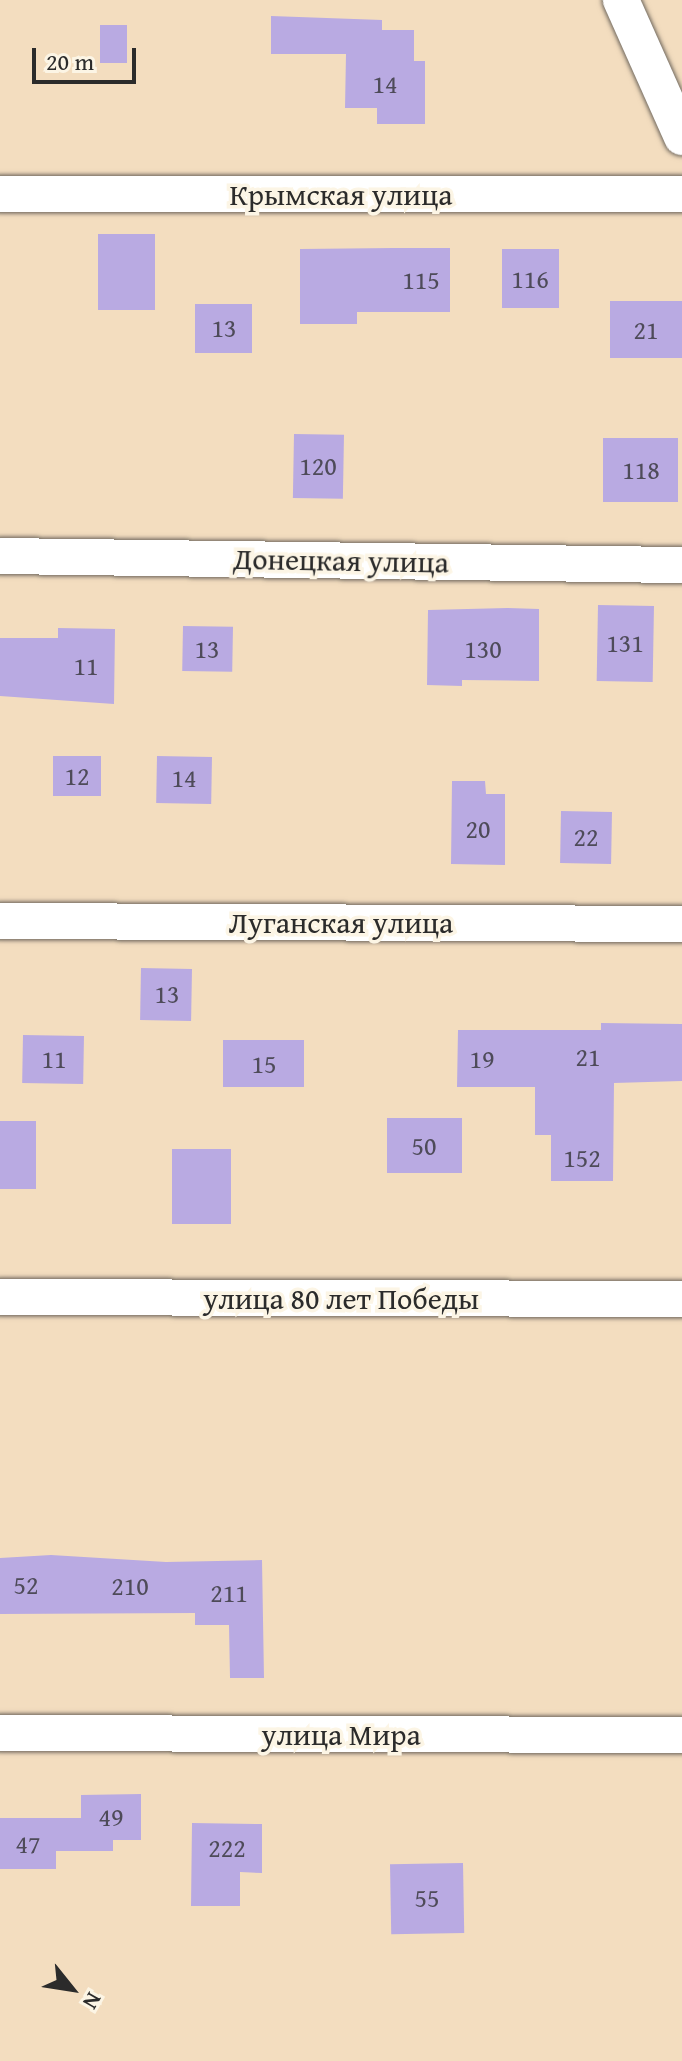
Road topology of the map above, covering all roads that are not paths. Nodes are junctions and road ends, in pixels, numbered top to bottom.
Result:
1 (621, 0) edge
2 (682, 137) edge
3 (0, 194) edge
4 (682, 194) edge
5 (0, 556) edge
6 (682, 565) edge
7 (0, 921) edge
8 (682, 924) edge
9 (0, 1297) edge
10 (682, 1299) edge
11 (0, 1733) edge
12 (682, 1735) edge

1 - 2 street
3 - 4 street, Крымская улица
5 - 6 street, Донецкая улица
7 - 8 street, Луганская улица
9 - 10 street, улица 80 лет Победы
11 - 12 street, улица Мира

